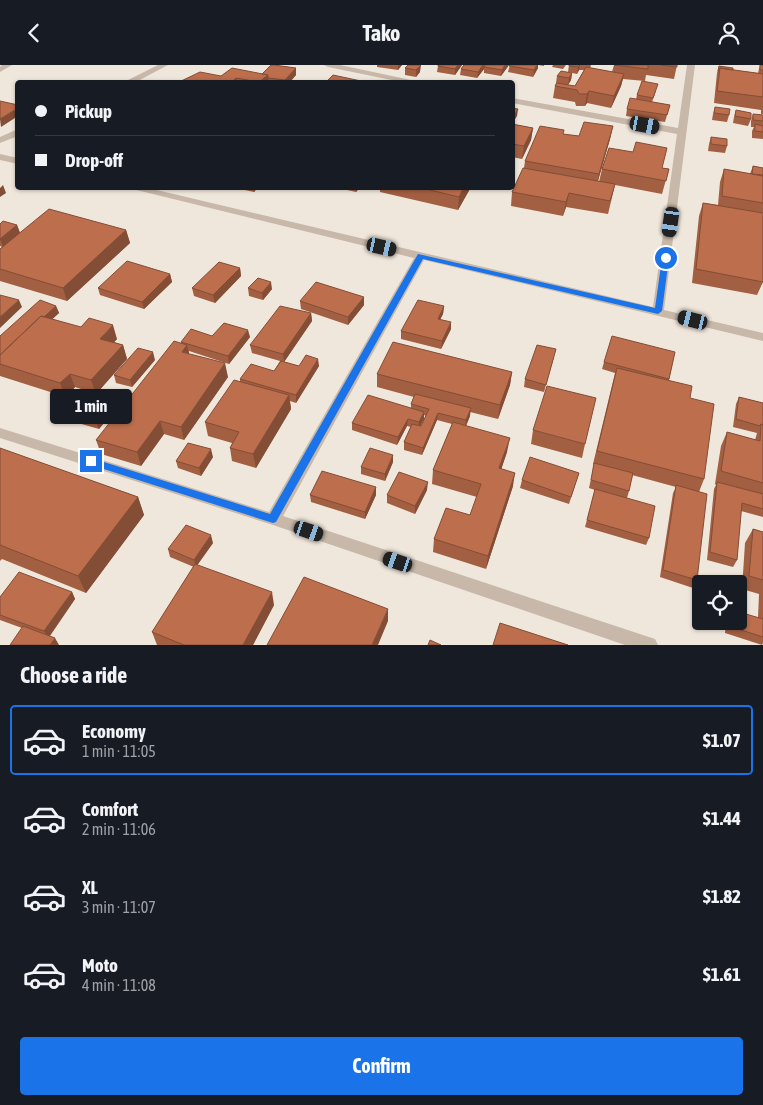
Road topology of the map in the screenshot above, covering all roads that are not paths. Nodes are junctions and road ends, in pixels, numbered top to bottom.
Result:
1 (8, 65) edge
2 (164, 65) edge
3 (328, 65) edge
4 (691, 65) edge
5 (0, 70) edge
6 (132, 80) edge
7 (406, 80) edge
8 (515, 101) edge
9 (683, 132) junction
10 (15, 133) edge
11 (0, 139) edge
12 (0, 157) edge
13 (15, 160) edge
14 (142, 190) edge
15 (421, 256) junction
16 (658, 311) junction
17 (763, 337) edge
18 (0, 433) edge
19 (273, 519) junction
20 (649, 645) edge

1 - 5 street
2 - 6 street
3 - 7 street
4 - 9 street
8 - 9 street
9 - 16 street
10 - 11 street
12 - 13 street
14 - 15 street
15 - 16 street
15 - 19 street
16 - 17 street
18 - 19 street
19 - 20 street

